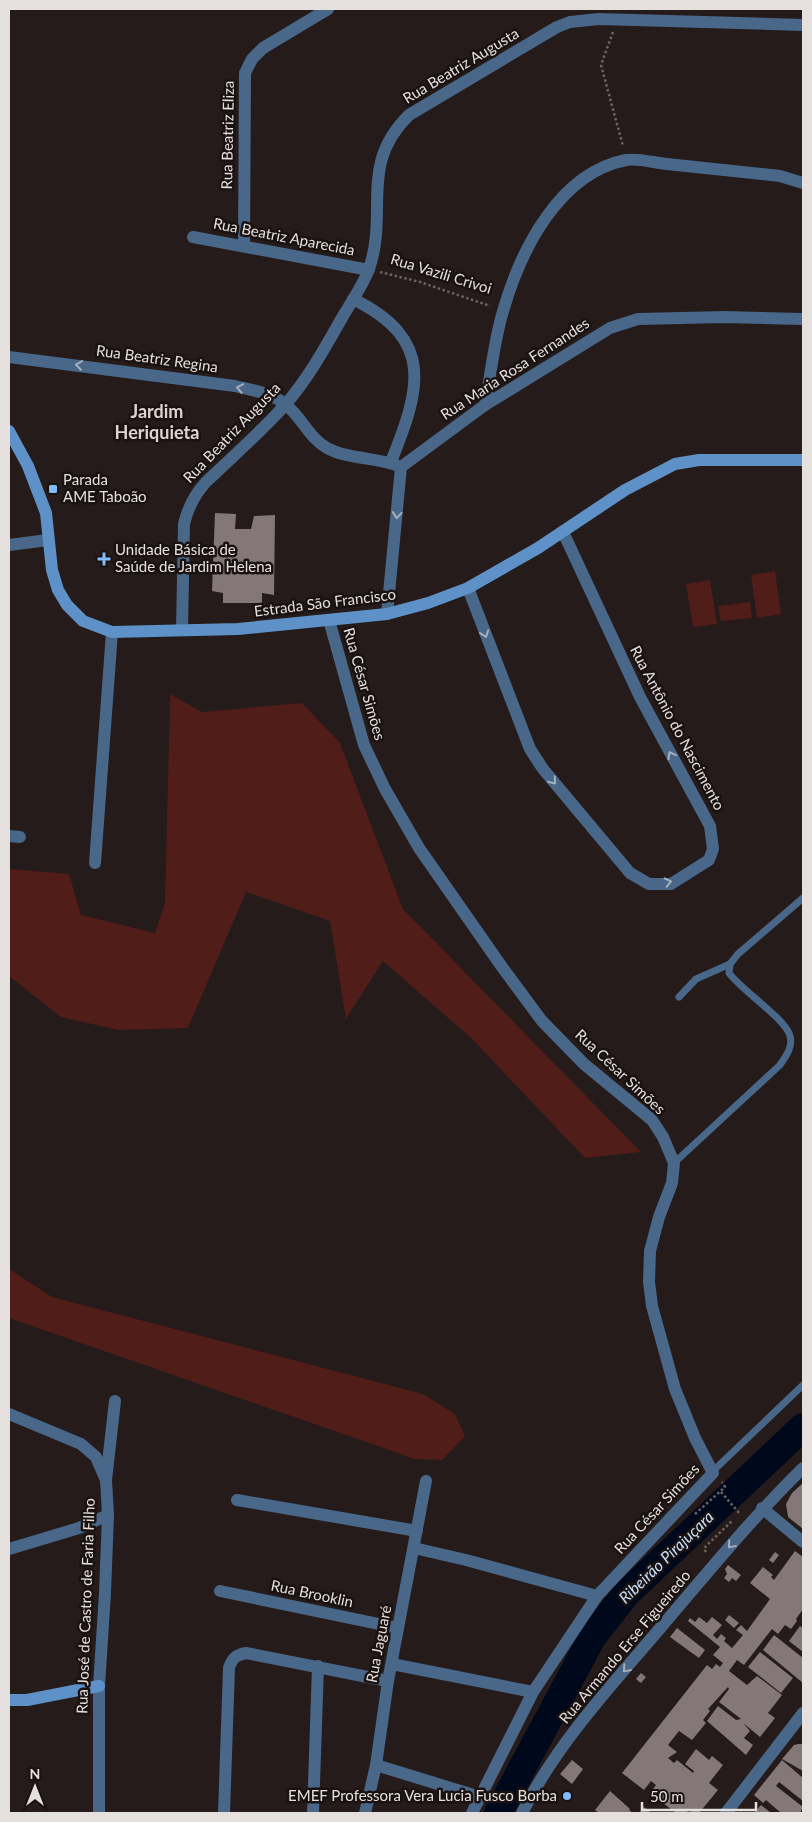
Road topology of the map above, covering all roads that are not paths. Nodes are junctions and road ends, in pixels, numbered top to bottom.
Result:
1 (328, 9) edge
2 (587, 9) edge
3 (641, 9) edge
4 (629, 14) edge
5 (570, 22) junction
6 (803, 25) edge
7 (803, 183) edge
8 (193, 237) dead end
9 (244, 245) junction
10 (369, 270) junction
11 (353, 299) junction
12 (803, 319) edge
13 (9, 357) edge
14 (22, 358) junction
15 (9, 366) edge
16 (286, 404) junction
17 (485, 405) junction
18 (9, 431) edge
19 (803, 460) edge
20 (396, 464) junction
21 (563, 532) junction
22 (48, 540) junction
23 (9, 545) edge
24 (468, 588) junction
25 (388, 614) junction
26 (329, 620) junction
27 (182, 630) junction
28 (112, 632) junction
29 (95, 863) dead end
30 (803, 898) edge
31 (730, 964) junction
32 (679, 997) dead end
33 (674, 1163) junction
34 (803, 1385) edge
35 (115, 1401) dead end
36 (9, 1414) edge
37 (803, 1468) edge
38 (713, 1471) junction
39 (106, 1480) junction
40 (426, 1481) dead end
41 (237, 1500) dead end
42 (762, 1508) junction
43 (108, 1515) junction
44 (418, 1531) junction
45 (803, 1542) edge
46 (414, 1548) junction
47 (9, 1549) edge
48 (220, 1591) dead end
49 (597, 1596) junction
50 (398, 1628) junction
51 (392, 1664) junction
52 (318, 1666) junction
53 (388, 1681) junction
54 (99, 1686) junction
55 (533, 1692) junction
56 (9, 1700) edge
57 (801, 1720) edge
58 (376, 1765) junction
59 (480, 1797) junction
60 (98, 1813) edge
61 (224, 1813) edge
62 (313, 1813) edge
63 (365, 1813) edge
64 (472, 1813) edge
65 (522, 1813) edge
66 (726, 1813) edge

1 - 9 street, Rua Beatriz Eliza
2 - 5 street
3 - 4 street
4 - 5 street, Rua Beatriz Augusta
4 - 6 street, Rua Beatriz Augusta
5 - 10 street, Rua Beatriz Augusta
7 - 17 street
8 - 9 street, Rua Beatriz Aparecida
9 - 10 street, Rua Beatriz Aparecida
10 - 11 street, Rua Beatriz Augusta
11 - 16 street, Rua Beatriz Augusta
11 - 20 street
12 - 17 street, Rua Maria Rosa Fernandes
13 - 14 street, Rua Beatriz Regina
14 - 15 street
16 -> 14 street, Rua Beatriz Regina
16 - 20 street
16 - 27 street, Rua Beatriz Augusta
17 - 20 street, Rua Maria Rosa Fernandes
18 - 22 main road, Estrada São Francisco
19 - 21 main road, Estrada São Francisco
20 -> 25 street
21 - 24 main road, Estrada São Francisco
24 -> 21 street, Rua Antônio do Nascimento
22 - 23 street
22 - 28 main road, Estrada São Francisco
24 - 25 main road, Estrada São Francisco
25 - 26 main road, Estrada São Francisco
26 - 27 main road, Estrada São Francisco
26 - 33 street, Rua César Simões
27 - 28 main road, Estrada São Francisco
28 - 29 street
30 - 31 lane
31 - 32 lane
31 - 33 lane
33 - 38 street, Rua César Simões
34 - 38 lane
35 - 39 street, Rua José de Castro de Faria Filho
36 - 39 street
37 - 42 street, Rua Armando Erse Figueiredo
38 - 49 street, Rua César Simões
39 - 43 street, Rua José de Castro de Faria Filho
40 - 44 street, Rua Jaguaré
41 - 44 street
42 - 45 street
42 -> 65 street, Rua Armando Erse Figueiredo
43 - 47 street
43 - 54 street, Rua José de Castro de Faria Filho
44 - 46 street, Rua Jaguaré
46 - 49 street
46 - 50 street, Rua Jaguaré
48 - 50 street, Rua Brooklin
49 - 55 street, Rua César Simões
50 - 51 street, Rua Jaguaré
51 - 53 street, Rua Jaguaré
51 - 55 street
52 - 53 street
52 - 61 street
52 - 62 street
53 - 58 street, Rua Jaguaré
54 - 56 main road
54 - 60 street, Rua José de Castro de Faria Filho
55 - 59 street, Rua César Simões
57 - 66 street
58 - 59 street
58 - 63 street, Rua Jaguaré
59 - 64 street, Rua César Simões

